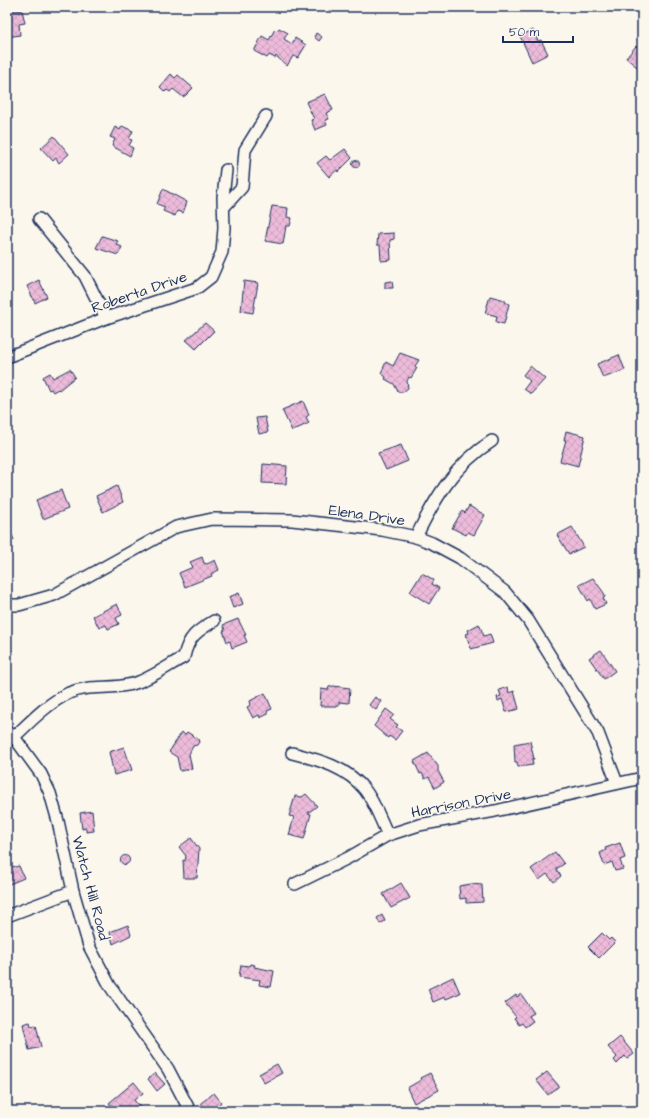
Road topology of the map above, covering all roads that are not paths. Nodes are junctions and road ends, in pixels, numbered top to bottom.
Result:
1 (266, 116) dead end
2 (226, 170) dead end
3 (224, 207) junction
4 (39, 219) dead end
5 (106, 318) junction
6 (7, 357) edge
7 (492, 442) dead end
8 (416, 537) junction
9 (7, 605) edge
10 (214, 621) dead end
11 (10, 734) edge
12 (292, 753) dead end
13 (642, 778) edge
14 (617, 783) junction
15 (388, 835) junction
16 (295, 884) dead end
17 (73, 891) junction
18 (7, 916) edge
19 (190, 1111) edge

1 - 3 street
2 - 3 street, Roberta Drive
3 - 5 street, Roberta Drive
4 - 5 street
5 - 6 street, Roberta Drive
7 - 8 street
8 - 9 street, Elena Drive
8 - 14 street, Elena Drive
10 - 11 street
11 - 17 street, Watch Hill Road
12 - 15 street
13 - 14 street, Harrison Drive
14 - 15 street, Harrison Drive
15 - 16 street, Harrison Drive
17 - 18 street
17 - 19 street, Watch Hill Road

